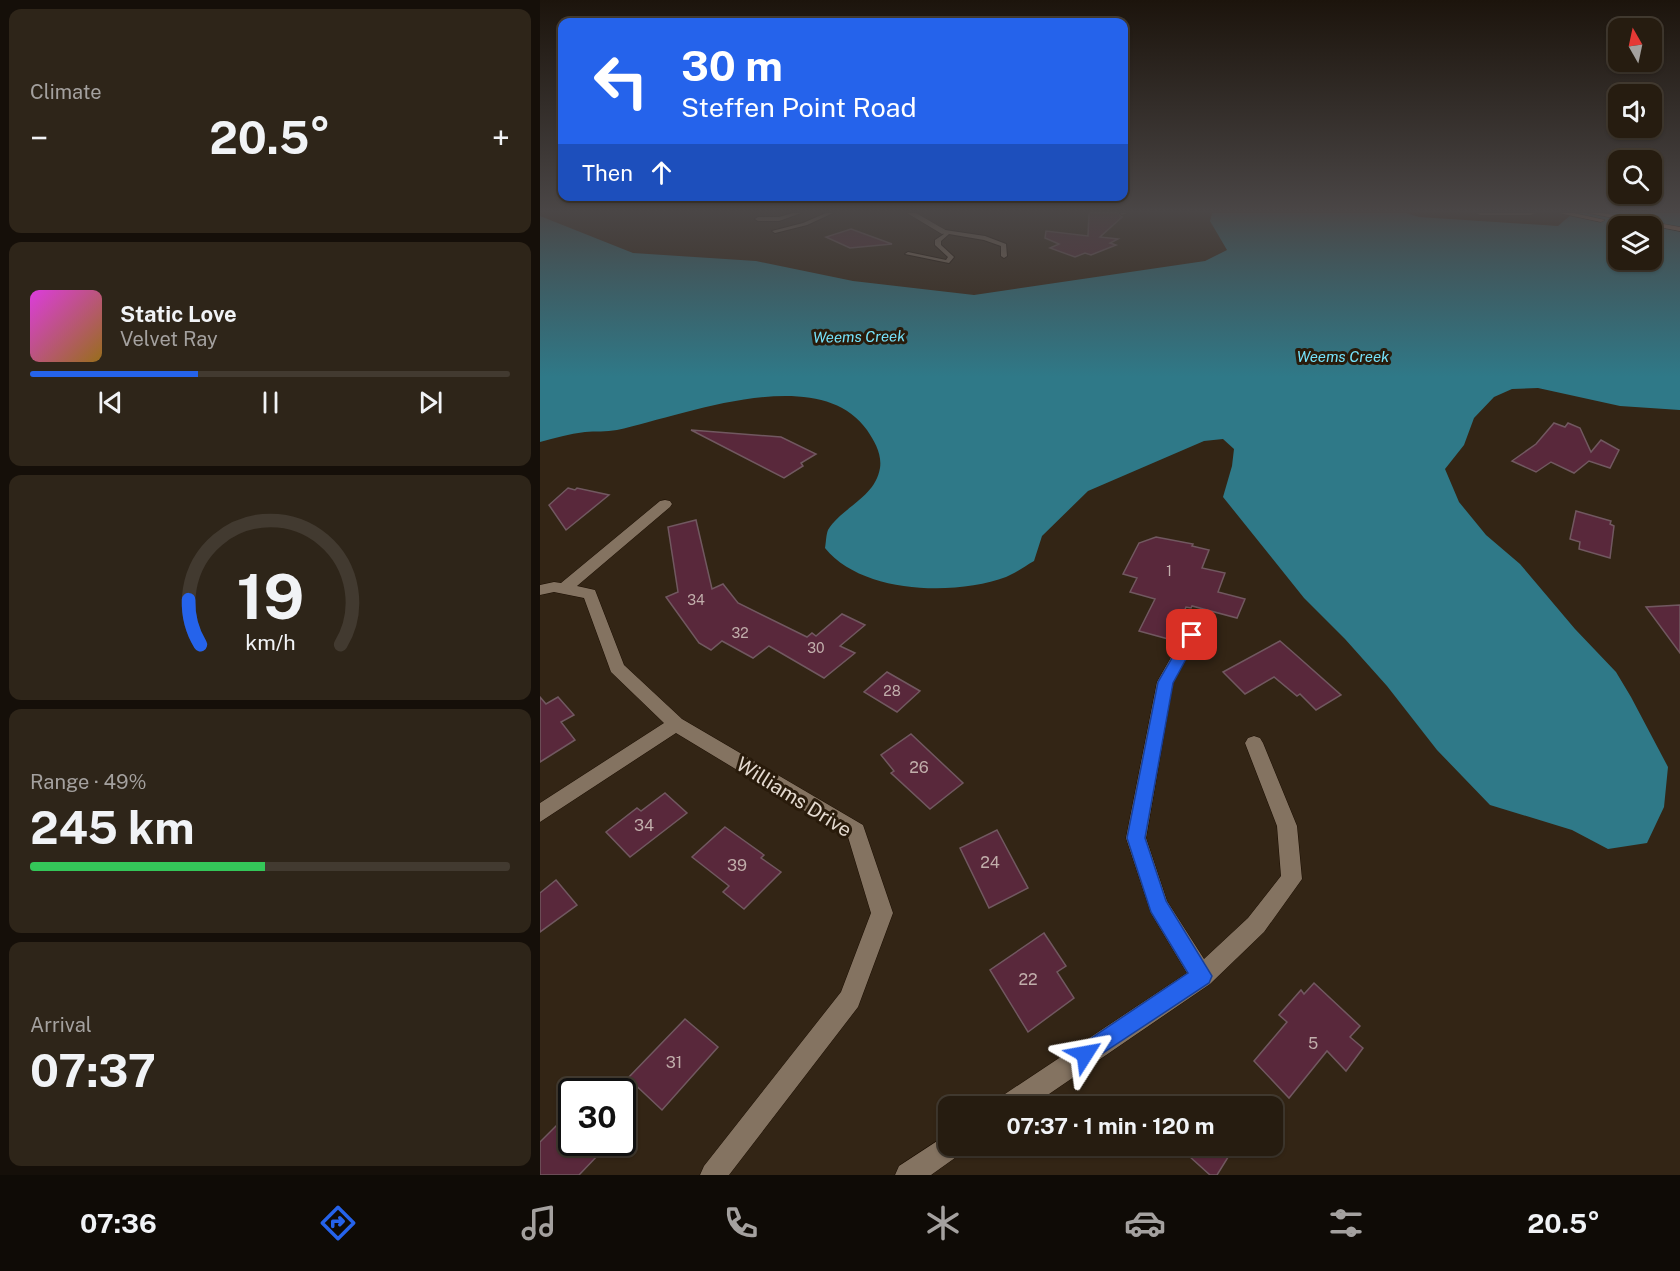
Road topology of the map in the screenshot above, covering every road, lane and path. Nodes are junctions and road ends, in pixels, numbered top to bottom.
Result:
1 (665, 504) dead end
2 (564, 589) junction
3 (540, 590) edge
4 (1192, 635) dead end
5 (676, 724) junction
6 (1254, 743) dead end
7 (540, 813) edge
8 (1202, 976) junction
9 (1024, 1096) edge
10 (938, 1154) edge
11 (713, 1175) edge
12 (908, 1175) edge

1 - 2 street
2 - 3 street, Williams Drive
2 - 5 street, Williams Drive
4 - 8 street
5 - 7 street
5 - 11 street, Williams Drive
6 - 8 street
8 - 9 street
10 - 12 street

